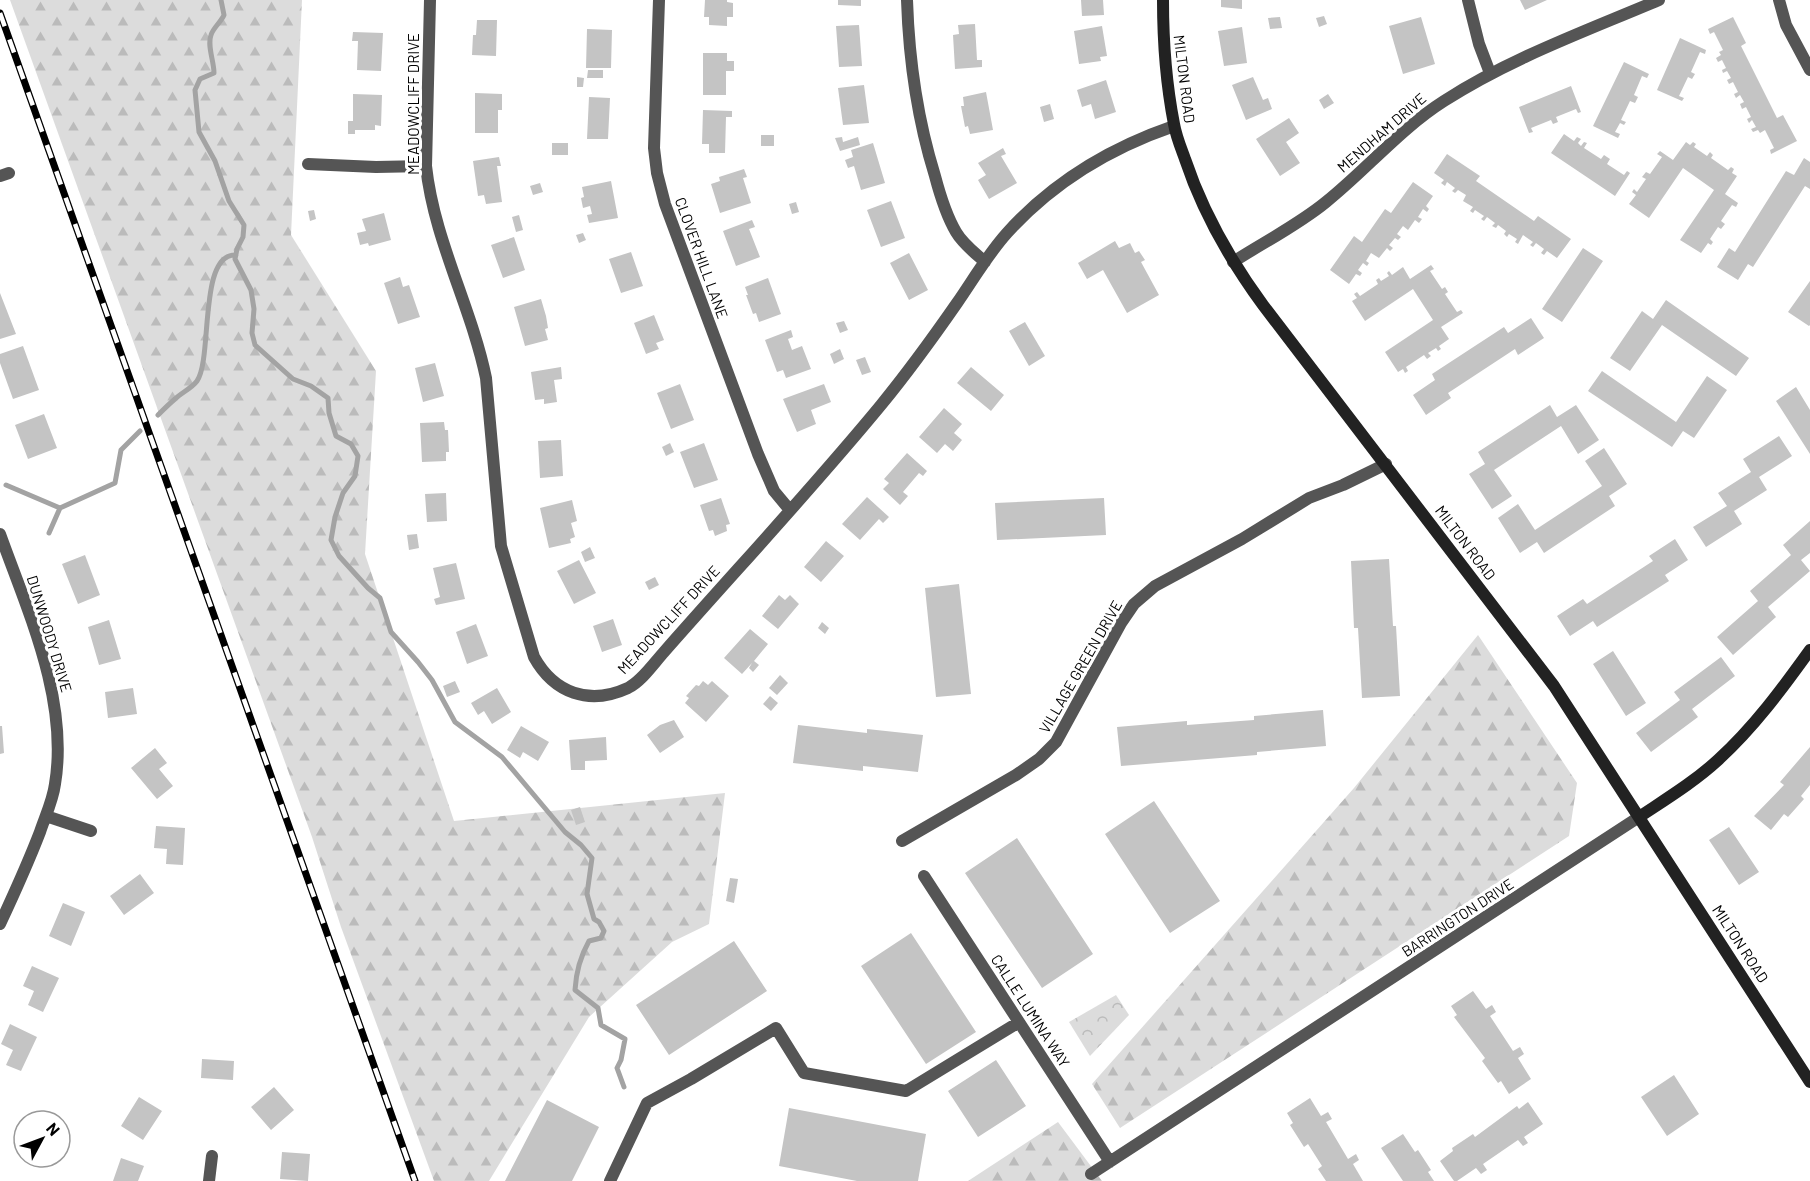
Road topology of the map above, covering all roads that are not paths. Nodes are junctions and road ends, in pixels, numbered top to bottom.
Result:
1 (430, 0) edge
2 (659, 0) edge
3 (908, 0) edge
4 (1163, 0) edge
5 (1468, 0) edge
6 (1659, 0) edge
7 (1779, 0) edge
8 (1810, 70) edge
9 (1490, 73) junction
10 (1174, 126) junction
11 (308, 164) dead end
12 (426, 166) junction
13 (985, 262) junction
14 (1233, 262) junction
15 (1386, 464) junction
16 (789, 509) junction
17 (0, 534) edge
18 (1810, 650) edge
19 (46, 816) junction
20 (1639, 817) junction
21 (91, 831) dead end
22 (902, 841) dead end
23 (924, 876) dead end
24 (0, 924) edge
25 (1019, 1022) junction
26 (1810, 1082) edge
27 (212, 1156) dead end
28 (1110, 1162) junction
29 (1091, 1174) dead end
30 (209, 1181) edge
31 (610, 1181) edge

1 - 12 street, MEADOWCLIFF DRIVE
2 - 16 street, CLOVER HILL LANE
3 - 13 street
4 - 10 street, MILTON ROAD
5 - 9 street
6 - 9 street, MENDHAM DRIVE
7 - 8 street
9 - 14 street, MENDHAM DRIVE
10 - 13 street, MEADOWCLIFF DRIVE
10 - 14 street, MILTON ROAD
11 - 12 street
12 - 16 street, MEADOWCLIFF DRIVE
13 - 16 street, MEADOWCLIFF DRIVE
14 - 15 street, MILTON ROAD
15 - 20 street, MILTON ROAD
15 - 22 street, VILLAGE GREEN DRIVE
17 - 19 street, DUNWOODY DRIVE
18 - 20 street, BARRINGTON DRIVE
19 - 21 street
19 - 24 street, DUNWOODY DRIVE
20 - 26 street, MILTON ROAD
20 - 28 street, BARRINGTON DRIVE
23 - 25 street, CALLE LUMINA WAY
25 - 28 street, CALLE LUMINA WAY
25 - 31 street
27 - 30 street
28 - 29 street, BARRINGTON DRIVE

